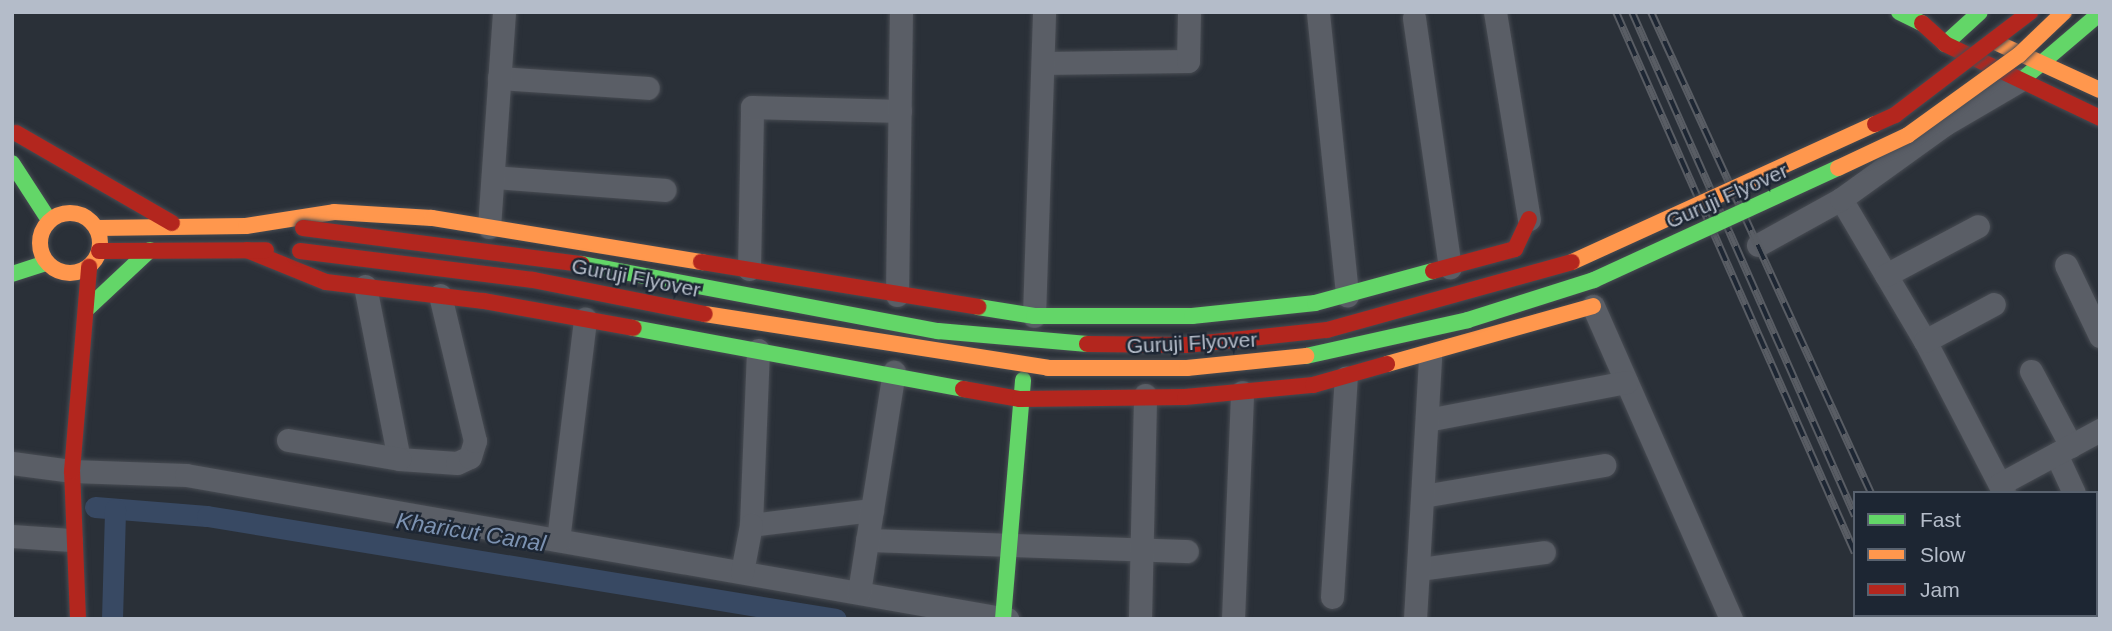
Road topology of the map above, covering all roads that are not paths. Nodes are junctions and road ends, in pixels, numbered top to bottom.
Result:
1 (504, 12) edge
2 (901, 12) edge
3 (1044, 12) edge
4 (1189, 12) edge
5 (1494, 12) edge
6 (1899, 12) edge
7 (1980, 12) edge
8 (2030, 12) edge
9 (2064, 12) edge
10 (1318, 13) edge
11 (2100, 13) edge
12 (1413, 18) dead end
13 (1922, 23) junction
14 (1962, 29) junction
15 (1945, 44) junction
16 (2048, 62) junction
17 (1043, 63) junction
18 (499, 78) junction
19 (2022, 79) junction
20 (648, 89) dead end
21 (2100, 90) edge
22 (900, 111) junction
23 (2100, 118) edge
24 (14, 131) edge
25 (12, 163) edge
26 (49, 172) dead end
27 (493, 177) junction
28 (665, 190) dead end
29 (65, 191) dead end
30 (1841, 199) junction
31 (80, 215) junction
32 (1529, 219) joint
33 (49, 220) junction
34 (178, 226) junction
35 (246, 226) junction
36 (1978, 226) dead end
37 (97, 228) junction
38 (489, 228) junction
39 (40, 239) junction
40 (21, 245) dead end
41 (1758, 245) dead end
42 (150, 250) junction
43 (247, 250) junction
44 (99, 251) junction
45 (46, 263) junction
46 (2066, 265) dead end
47 (89, 267) junction
48 (1450, 267) junction
49 (749, 269) junction
50 (67, 273) junction
51 (12, 274) edge
52 (1886, 275) junction
53 (365, 286) junction
54 (440, 295) junction
55 (897, 295) junction
56 (1346, 296) junction
57 (1994, 304) dead end
58 (1593, 306) joint
59 (88, 308) junction
60 (1034, 316) junction
61 (585, 319) junction
62 (79, 335) junction
63 (2100, 336) edge
64 (1925, 341) junction
65 (758, 350) junction
66 (1430, 356) junction
67 (2031, 370) dead end
68 (894, 372) junction
69 (1346, 377) junction
70 (1626, 382) junction
71 (1242, 392) junction
72 (1145, 395) junction
73 (1020, 399) junction
74 (1427, 420) junction
75 (2100, 430) edge
76 (288, 440) dead end
77 (2063, 450) junction
78 (399, 459) junction
79 (12, 463) edge
80 (1604, 465) dead end
81 (72, 471) junction
82 (2002, 488) edge
83 (2073, 491) edge
84 (1423, 496) junction
85 (872, 510) junction
86 (751, 525) junction
87 (12, 536) edge
88 (71, 540) junction
89 (558, 540) junction
90 (867, 540) junction
91 (1008, 548) junction
92 (1187, 551) dead end
93 (1544, 552) dead end
94 (1142, 553) junction
95 (1419, 569) junction
96 (742, 572) junction
97 (859, 592) junction
98 (1332, 597) dead end
99 (78, 619) edge
100 (1004, 619) edge
101 (1140, 619) edge
102 (1233, 619) edge
103 (1415, 619) edge
104 (1731, 619) edge

1 - 18 street
2 - 22 street
3 - 17 street
4 - 17 street
5 - 32 street
6 - 13 main road
7 - 14 main road
8 - 35 main road, Guruji Flyover, bridge
9 - 43 main road, Guruji Flyover, bridge
10 - 56 street
11 - 16 main road
12 - 48 street
13 - 14 main road
13 - 15 main road
14 - 15 main road
14 - 16 main road
15 - 19 main road
16 - 19 main road
16 - 21 main road
17 - 60 street
18 - 20 street
18 - 27 street
19 - 23 main road
19 - 30 street
22 - 49 street
22 - 55 street
24 - 26 main road
24 - 34 main road
25 - 33 main road
27 - 28 street
27 - 38 street
29 - 31 main road
30 - 41 street
30 - 52 street
31 - 33 main road
31 - 37 main road
32 - 48 main road
33 - 39 main road
34 - 35 main road
34 - 37 main road
35 - 38 main road
36 - 52 street
37 - 44 main road
38 - 49 main road
39 - 40 main road
39 - 45 main road
42 - 43 main road, Guruji Flyover
42 - 44 main road, Guruji Flyover
42 - 59 main road
43 - 53 main road
44 - 47 main road
45 - 50 main road
45 - 51 main road
46 - 63 street
47 - 50 main road
47 - 59 main road
48 - 56 main road
49 - 55 main road
50 - 62 main road
52 - 64 street
53 - 54 main road
53 - 78 street
54 - 61 main road
54 - 78 street
55 - 60 main road
56 - 60 main road
57 - 64 street
58 - 66 main road
58 - 70 street
59 - 62 main road
60 - 73 main road
61 - 65 main road
61 - 89 street
62 - 81 main road
64 - 82 street
65 - 68 main road
65 - 86 street
66 - 69 main road
66 - 74 street
67 - 77 street
68 - 73 main road
68 - 85 street
69 - 71 main road
69 - 98 street
70 - 74 street
70 - 104 street
71 - 72 main road
71 - 102 street
72 - 73 main road
72 - 94 street
73 - 91 main road
74 - 84 street
75 - 77 street
76 - 78 street
77 - 82 street
77 - 83 street
79 - 81 street
80 - 84 street
81 - 88 main road
81 - 89 street
84 - 95 street
85 - 86 street
85 - 90 street
86 - 96 street
87 - 88 street
88 - 99 main road
89 - 96 street
90 - 91 street
90 - 97 street
91 - 94 street
91 - 100 main road
92 - 94 street
93 - 95 street
94 - 101 street
95 - 103 street
96 - 97 street
97 - 100 street

